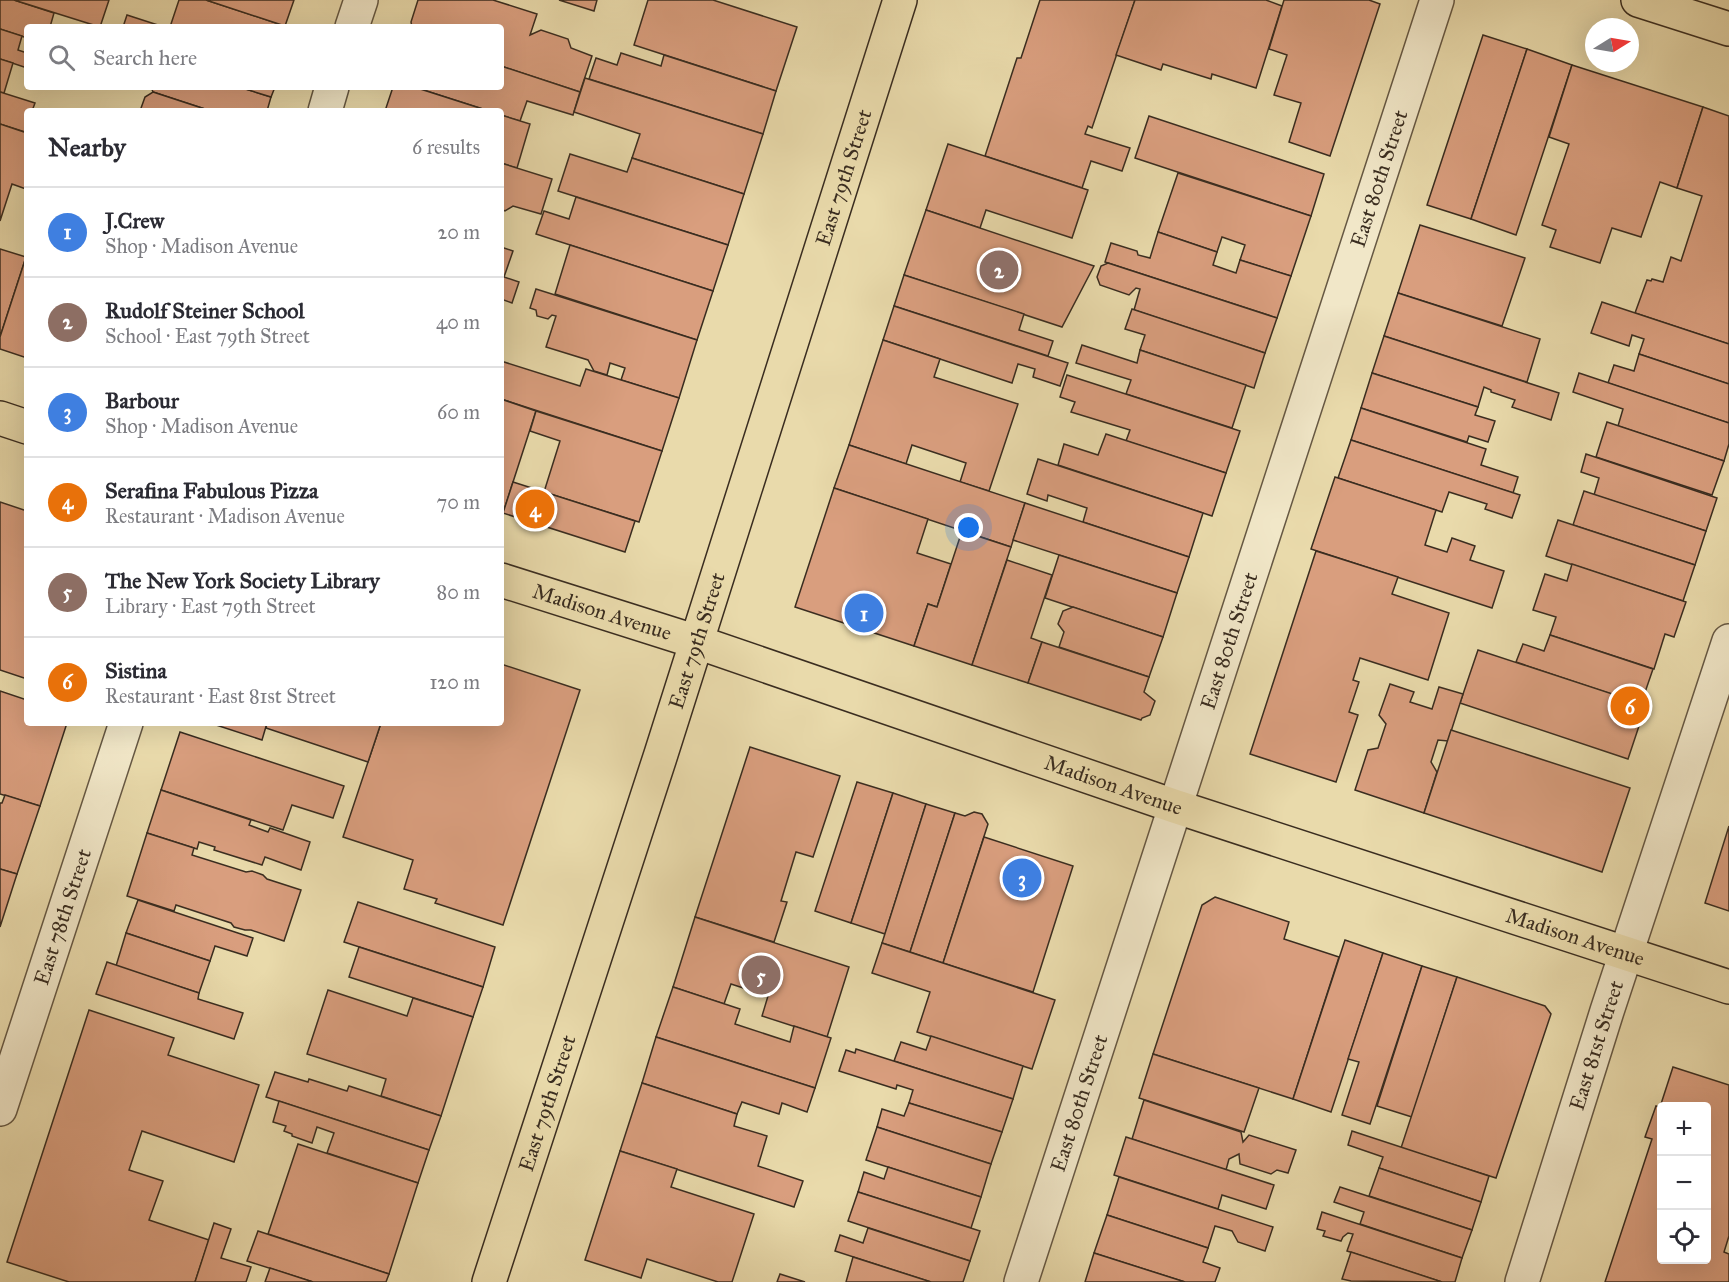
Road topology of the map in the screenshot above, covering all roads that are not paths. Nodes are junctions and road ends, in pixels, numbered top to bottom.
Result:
1 (361, 0) edge
2 (900, 0) edge
3 (1437, 0) edge
4 (1638, 0) edge
5 (353, 24) edge
6 (1729, 29) edge
7 (331, 90) edge
8 (325, 108) edge
9 (0, 418) edge
10 (24, 426) edge
11 (504, 581) edge
12 (1729, 641) edge
13 (696, 642) junction
14 (125, 726) edge
15 (1174, 806) junction
16 (1627, 953) junction
17 (1729, 987) edge
18 (0, 1109) edge
19 (489, 1282) edge
20 (1021, 1282) edge
21 (1522, 1282) edge

1 - 5 street
2 - 13 main road, East 79th Street
3 - 15 street, East 80th Street
4 - 6 main road
7 - 8 street
9 - 10 main road
11 - 13 main road, Madison Avenue
12 - 16 street, East 81st Street
13 - 15 main road, Madison Avenue
13 - 19 main road, East 79th Street
14 - 18 street, East 78th Street
15 - 16 main road, Madison Avenue
15 - 20 street, East 80th Street
16 - 17 main road, Madison Avenue
16 - 21 street, East 81st Street

